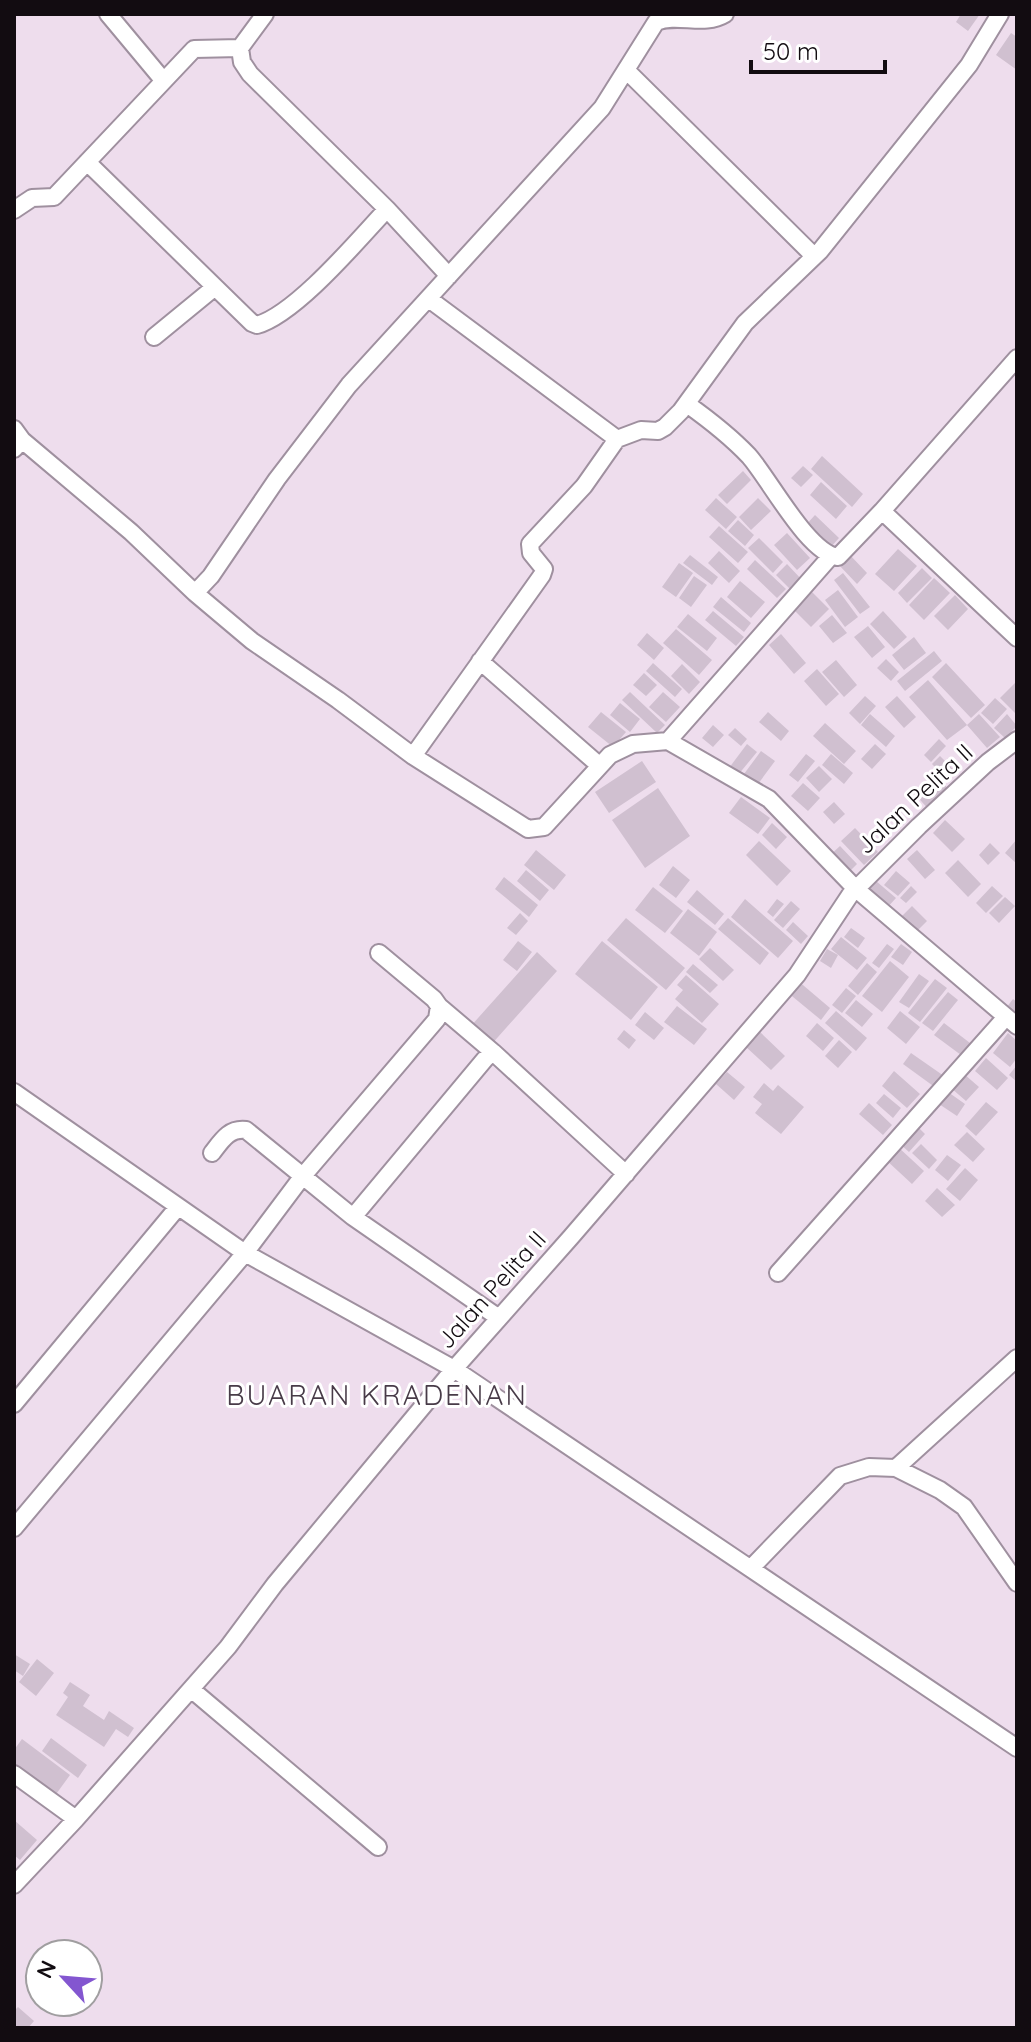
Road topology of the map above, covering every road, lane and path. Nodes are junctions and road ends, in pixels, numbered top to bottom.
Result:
1 (108, 14) edge
2 (265, 14) edge
3 (725, 14) edge
4 (1000, 14) edge
5 (240, 48) junction
6 (626, 70) junction
7 (163, 80) junction
8 (87, 162) junction
9 (387, 209) junction
10 (14, 210) edge
11 (814, 256) junction
12 (449, 276) junction
13 (215, 287) junction
14 (429, 299) junction
15 (154, 337) dead end
16 (1017, 358) edge
17 (687, 404) junction
18 (617, 439) junction
19 (17, 441) edge
20 (882, 511) junction
21 (831, 556) junction
22 (195, 593) junction
23 (1017, 638) edge
24 (480, 661) junction
25 (1017, 740) edge
26 (668, 741) junction
27 (413, 756) junction
28 (600, 766) junction
29 (856, 889) junction
30 (379, 953) dead end
31 (439, 1006) junction
32 (1011, 1021) edge
33 (493, 1052) junction
34 (14, 1092) edge
35 (212, 1153) dead end
36 (626, 1174) junction
37 (302, 1177) junction
38 (178, 1207) junction
39 (353, 1217) junction
40 (245, 1253) junction
41 (778, 1273) dead end
42 (499, 1318) junction
43 (1014, 1366) edge
44 (454, 1369) junction
45 (14, 1404) edge
46 (896, 1468) junction
47 (14, 1528) edge
48 (755, 1571) junction
49 (1017, 1583) edge
50 (191, 1689) junction
51 (1017, 1748) edge
52 (14, 1774) edge
53 (76, 1819) junction
54 (378, 1847) dead end
55 (14, 1885) edge

1 - 7 street
2 - 5 street
3 - 6 street
4 - 11 street
5 - 7 street
5 - 9 street
6 - 11 street
6 - 12 street
7 - 8 street
8 - 10 street
8 - 13 street
9 - 12 street
9 - 13 street
11 - 17 street
12 - 14 street
13 - 15 street
14 - 18 street
14 - 22 street
16 - 20 street
17 - 18 street
17 - 21 street
18 - 24 street
19 - 22 street
20 - 21 street
20 - 23 street
21 - 26 street
22 - 27 street
24 - 27 street
24 - 28 street
25 - 29 street, Jalan Pelita II
26 - 28 street
26 - 29 street
27 - 28 street
29 - 32 street
29 - 36 street, Jalan Pelita II
30 - 31 street
31 - 33 street
31 - 37 street
32 - 41 street
33 - 36 street
33 - 39 street
34 - 38 street
35 - 37 street
36 - 42 street, Jalan Pelita II
37 - 39 street
37 - 40 street
38 - 40 street
38 - 45 street
39 - 42 street
40 - 44 street
40 - 47 street
42 - 44 street, Jalan Pelita II
43 - 46 street
44 - 48 street
44 - 50 street, Jalan Pelita II
46 - 48 street
46 - 49 street
48 - 51 street
50 - 53 street, Jalan Pelita II
50 - 54 street
52 - 53 street
53 - 55 street, Jalan Pelita II

